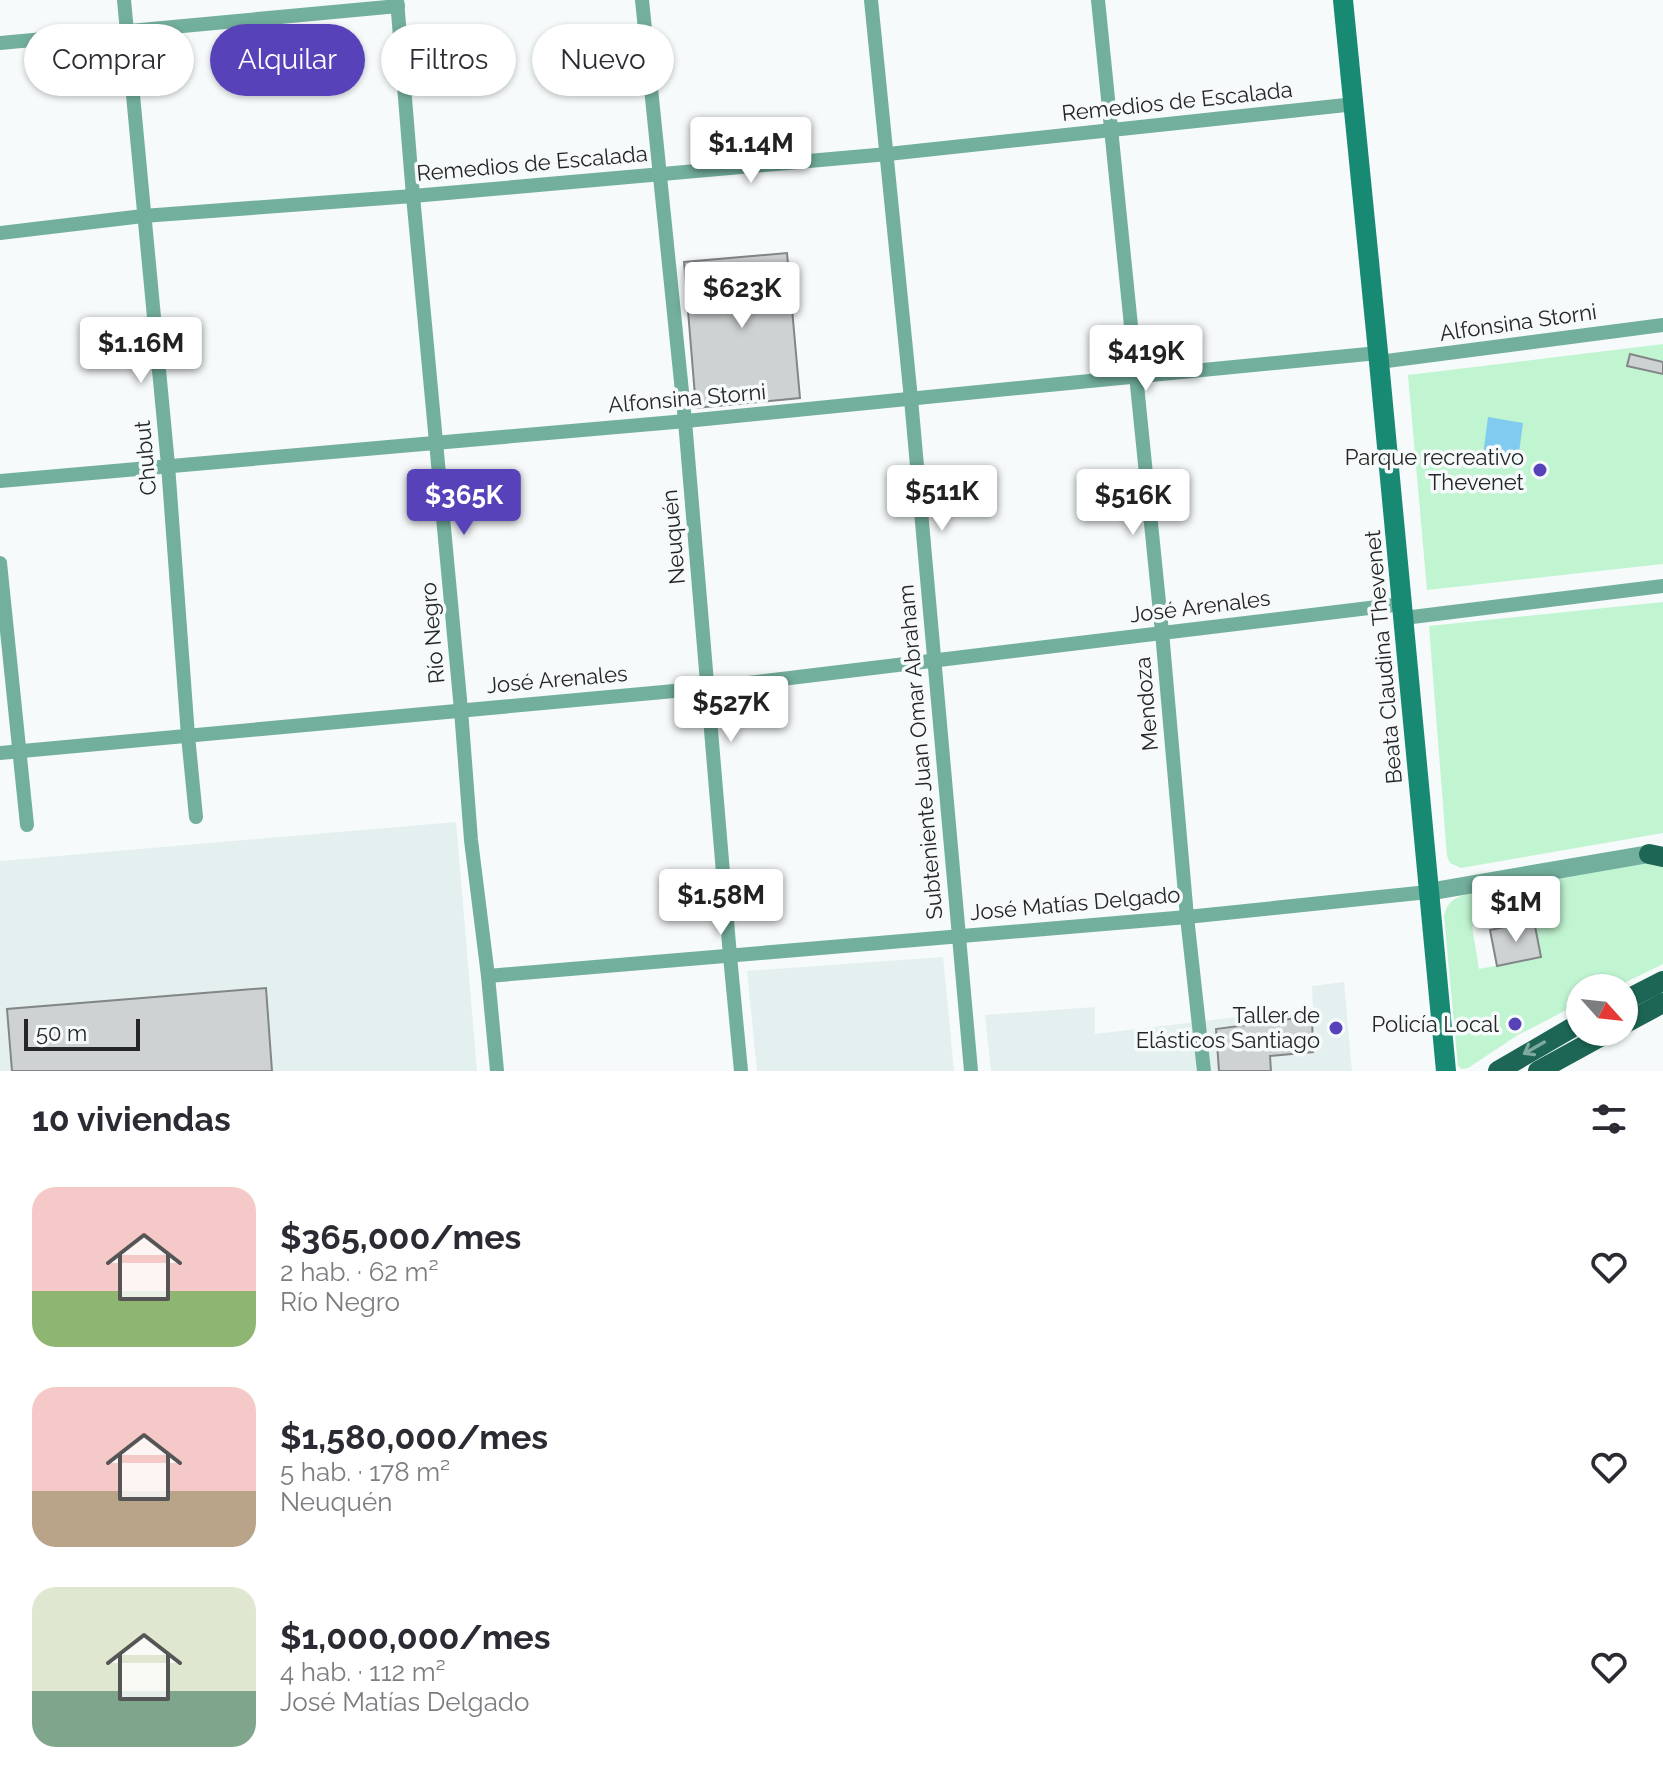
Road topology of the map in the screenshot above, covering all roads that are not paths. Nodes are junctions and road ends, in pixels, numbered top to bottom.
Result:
1 (124, 0) edge
2 (642, 0) edge
3 (871, 0) edge
4 (1098, 0) edge
5 (1343, 0) edge
6 (398, 3) edge
7 (126, 24) edge
8 (194, 25) edge
9 (24, 41) edge
10 (0, 43) edge
11 (133, 96) edge
12 (1355, 104) junction
13 (1110, 129) junction
14 (888, 154) junction
15 (659, 173) junction
16 (413, 196) junction
17 (143, 216) junction
18 (0, 233) edge
19 (1663, 325) edge
20 (1379, 358) junction
21 (1136, 375) junction
22 (911, 399) junction
23 (685, 421) junction
24 (436, 443) junction
25 (168, 465) junction
26 (0, 481) edge
27 (0, 563) edge
28 (1663, 586) edge
29 (1403, 611) junction
30 (1162, 632) junction
31 (935, 662) junction
32 (707, 688) junction
33 (461, 710) junction
34 (188, 736) junction
35 (18, 752) junction
36 (0, 753) edge
37 (196, 817) dead end
38 (27, 825) dead end
39 (1658, 854) edge
40 (1428, 892) junction
41 (1187, 917) junction
42 (958, 937) junction
43 (730, 956) junction
44 (488, 976) junction
45 (1663, 981) edge
46 (1638, 994) edge
47 (1663, 1003) edge
48 (1638, 1016) edge
49 (1566, 1031) edge
50 (1584, 1046) edge
51 (497, 1071) edge
52 (741, 1071) edge
53 (971, 1071) edge
54 (1204, 1071) edge
55 (1446, 1071) edge
56 (1498, 1071) edge
57 (1538, 1071) edge

1 - 7 street, Chubut
2 - 15 street, Neuquén
3 - 14 street, Subteniente Juan Omar Abraham
4 - 13 street, Mendoza
5 - 12 main road, Beata Claudina Thevenet
6 - 8 street
6 - 16 street, Río Negro
9 - 10 street
11 - 17 street, Chubut
12 - 13 street, Remedios de Escalada
12 - 20 main road, Beata Claudina Thevenet
13 - 14 street, Remedios de Escalada
13 - 21 street, Mendoza
14 - 15 street, Remedios de Escalada
14 - 22 street, Subteniente Juan Omar Abraham
15 - 16 street, Remedios de Escalada
15 - 23 street, Neuquén
16 - 17 street, Remedios de Escalada
16 - 24 street, Río Negro
17 - 18 street, Remedios de Escalada
17 - 25 street, Chubut
19 - 20 street, Alfonsina Storni
20 - 21 street, Alfonsina Storni
20 - 29 main road, Beata Claudina Thevenet
21 - 22 street, Alfonsina Storni
21 - 30 street, Mendoza
22 - 23 street, Alfonsina Storni
22 - 31 street, Subteniente Juan Omar Abraham
23 - 24 street, Alfonsina Storni
23 - 32 street, Neuquén
24 - 25 street, Alfonsina Storni
24 - 33 street, Río Negro
25 - 26 street, Alfonsina Storni
25 - 34 street, Chubut
27 - 35 street
28 - 29 street, José Arenales
29 - 30 street, José Arenales
29 - 40 main road, Beata Claudina Thevenet
30 - 31 street, José Arenales
30 - 41 street, Mendoza
31 - 32 street, José Arenales
31 - 42 street, Subteniente Juan Omar Abraham
32 - 33 street, José Arenales
32 - 43 street, Neuquén
33 - 34 street, José Arenales
33 - 44 street, Río Negro
34 - 35 street, José Arenales
34 - 37 street, Chubut
35 - 36 street, José Arenales
35 - 38 street
39 - 40 street, José Matías Delgado
40 - 41 street, José Matías Delgado
40 - 55 main road, Beata Claudina Thevenet
41 - 42 street, José Matías Delgado
41 - 54 street, Mendoza
42 - 43 street, José Matías Delgado
42 - 53 street, Subteniente Juan Omar Abraham
43 - 44 street, José Matías Delgado
43 - 52 street, Neuquén
44 - 51 street, Río Negro
45 - 46 main road
47 - 48 main road
49 -> 56 main road
50 - 57 main road

